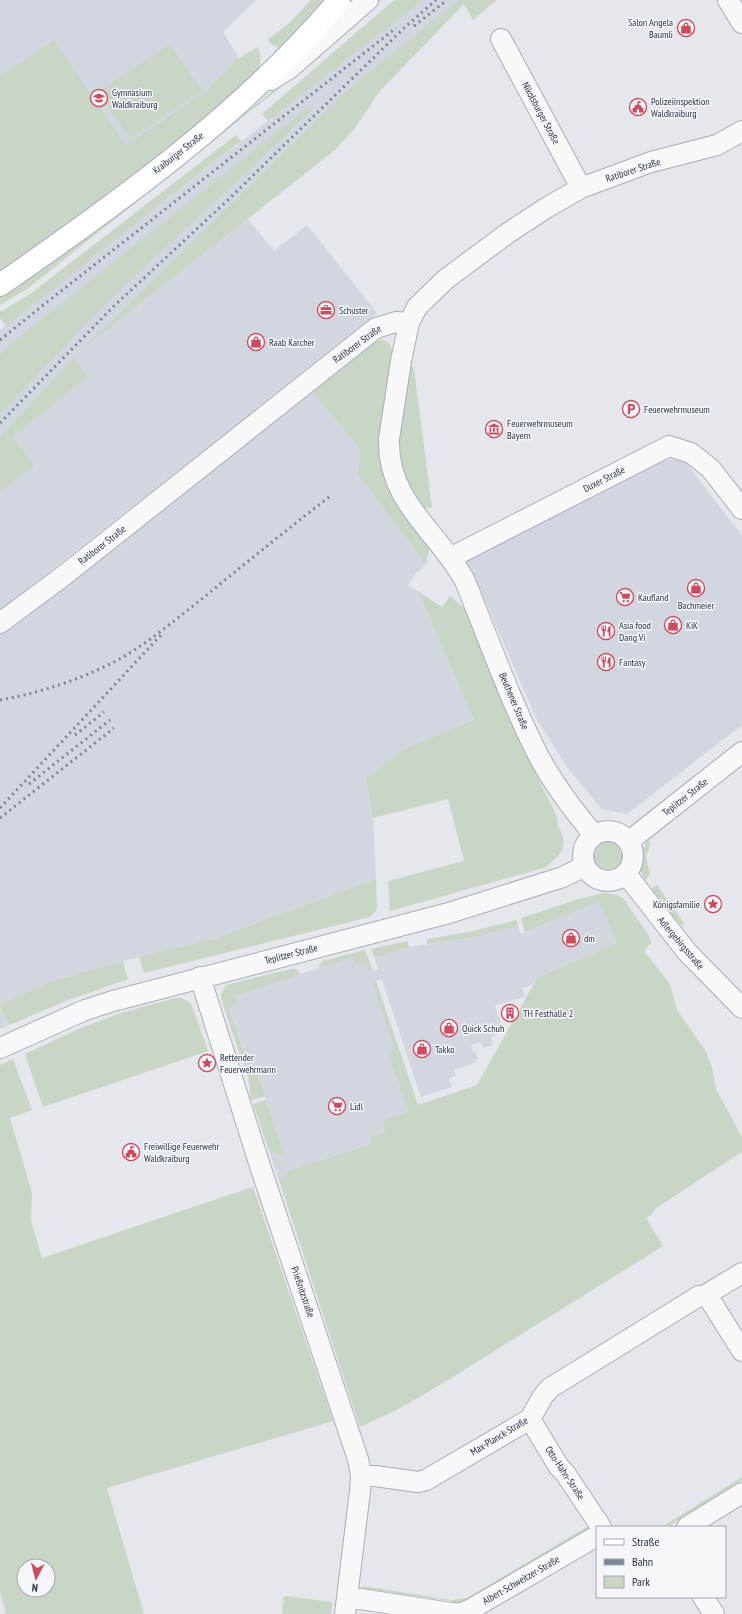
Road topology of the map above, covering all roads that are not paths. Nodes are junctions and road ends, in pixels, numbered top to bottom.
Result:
1 (339, 0) edge
2 (368, 0) edge
3 (728, 0) edge
4 (742, 23) edge
5 (501, 39) dead end
6 (252, 92) junction
7 (742, 131) edge
8 (580, 188) junction
9 (0, 285) edge
10 (410, 323) junction
11 (742, 508) edge
12 (450, 558) junction
13 (0, 623) edge
14 (742, 752) edge
15 (594, 835) junction
16 (628, 842) junction
17 (585, 866) junction
18 (626, 874) junction
19 (200, 977) junction
20 (742, 1008) edge
21 (0, 1048) edge
22 (742, 1273) edge
23 (702, 1296) junction
24 (742, 1351) edge
25 (530, 1419) junction
26 (361, 1476) junction
27 (742, 1492) edge
28 (600, 1526) edge
29 (689, 1526) edge
30 (596, 1537) edge
31 (704, 1598) edge
32 (346, 1606) edge
33 (470, 1612) edge
34 (714, 1614) edge

1 - 6 main road, Kraiburger Straße
2 - 6 street
3 - 4 street
5 - 8 street, Nikolsburger Straße
6 - 9 main road, Kraiburger Straße
7 - 8 street, Ratiborer Straße
8 - 10 street, Ratiborer Straße
10 - 12 street, Beuthener Straße
10 - 13 street, Ratiborer Straße
11 - 12 street, Duxer Straße
12 - 15 street, Beuthener Straße
14 - 16 street, Teplitzer Straße
15 - 16 street
15 - 17 street
16 - 18 street
17 - 18 street
17 - 19 street, Teplitzer Straße
18 - 20 street, Adlergebirgsstraße
19 - 21 street, Teplitzer Straße
19 - 26 street, Prießnitzstraße
22 - 23 street, Max-Planck-Straße
23 - 24 street
23 - 25 street, Max-Planck-Straße
25 - 26 street, Max-Planck-Straße
25 - 28 street, Otto-Hahn-Straße
26 - 32 street, Prießnitzstraße
27 - 29 street
30 - 33 street, Albert-Schweitzer-Straße
31 - 34 street
32 - 33 street, Albert-Schweitzer-Straße

